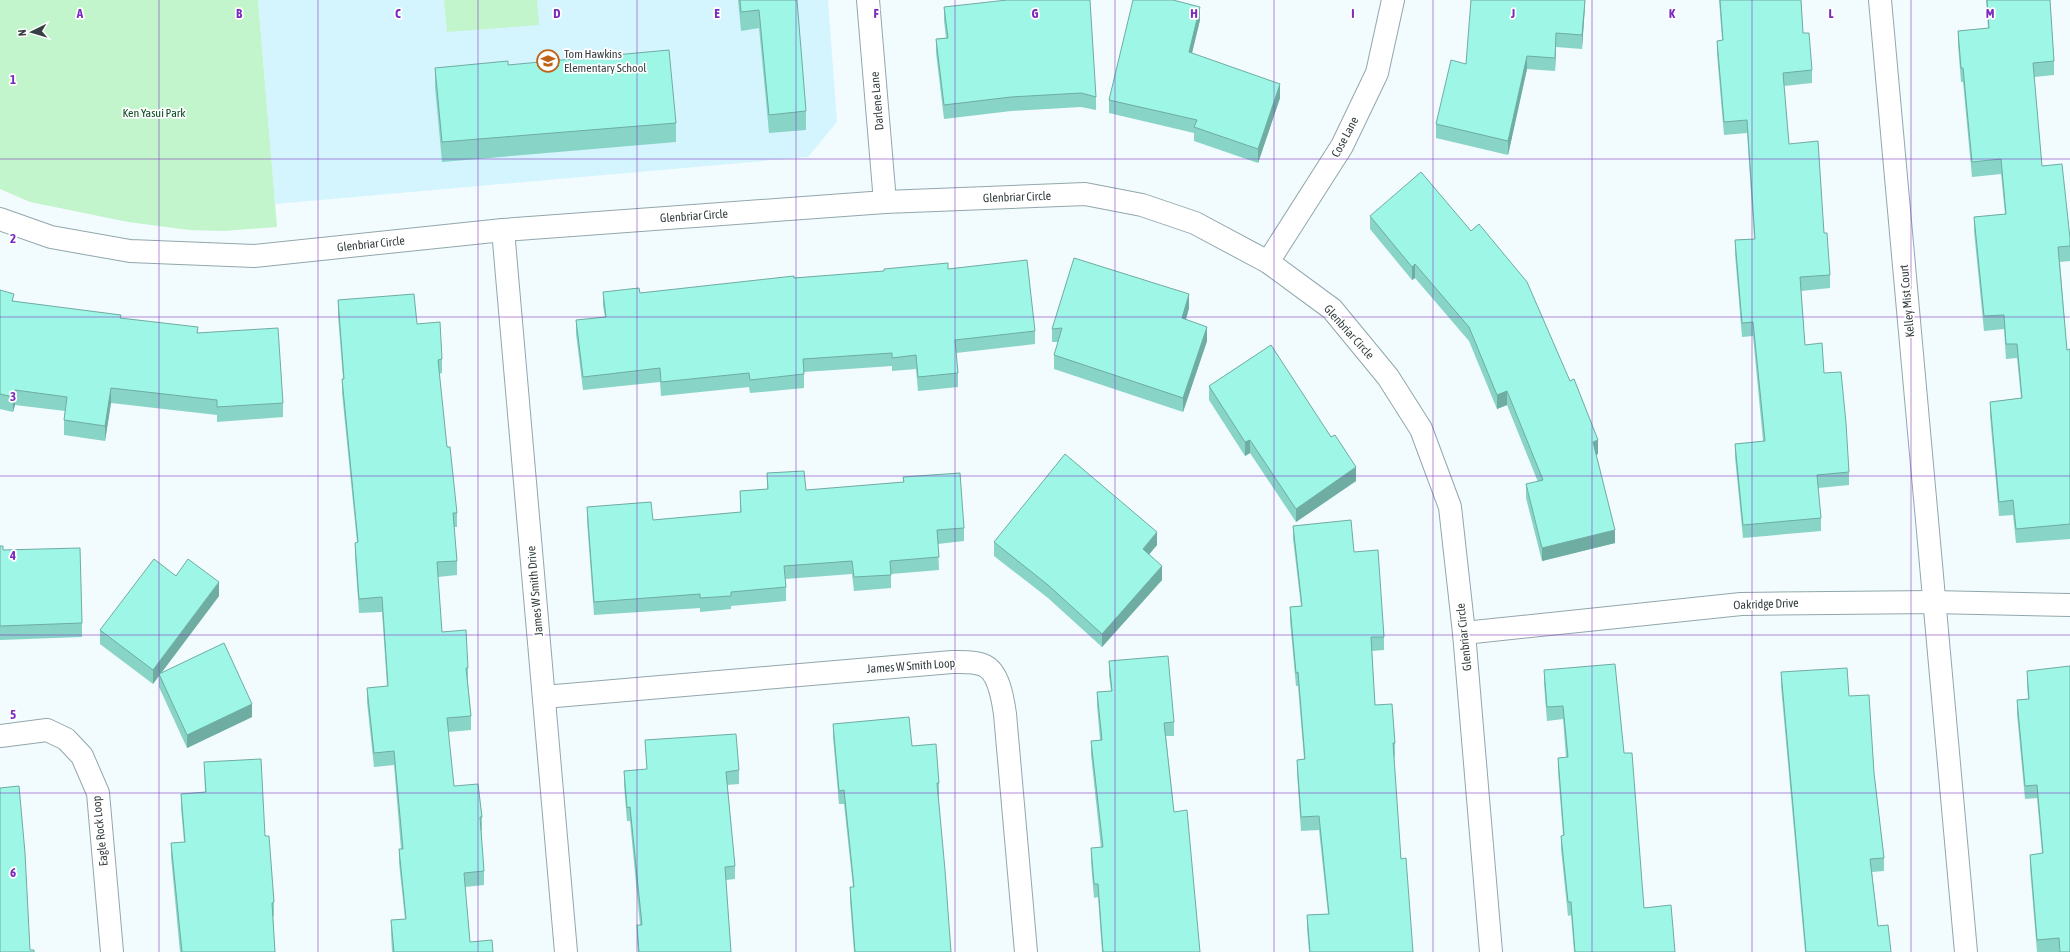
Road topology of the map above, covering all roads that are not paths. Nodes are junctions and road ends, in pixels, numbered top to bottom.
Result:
1 (868, 0) edge
2 (1393, 0) edge
3 (1880, 0) edge
4 (885, 202) junction
5 (0, 219) edge
6 (503, 230) junction
7 (1268, 262) junction
8 (1933, 602) junction
9 (2070, 605) edge
10 (1464, 633) junction
11 (544, 697) junction
12 (0, 736) edge
13 (112, 952) edge
14 (566, 952) edge
15 (1026, 952) edge
16 (1492, 952) edge
17 (1966, 952) edge

1 - 4 street, Darlene Lane
2 - 7 street, Cose Lane
3 - 8 street, Kelley Mist Court
4 - 6 street, Glenbriar Circle
4 - 7 street, Glenbriar Circle
5 - 6 street, Glenbriar Circle
6 - 11 street, James W Smith Drive
7 - 10 street, Glenbriar Circle
8 - 9 street, Oakridge Drive
8 - 10 street, Oakridge Drive
8 - 17 street, Kelley Mist Court
10 - 16 street, Glenbriar Circle
11 - 14 street, James W Smith Drive
11 - 15 street, James W Smith Loop
12 - 13 street, Eagle Rock Loop

